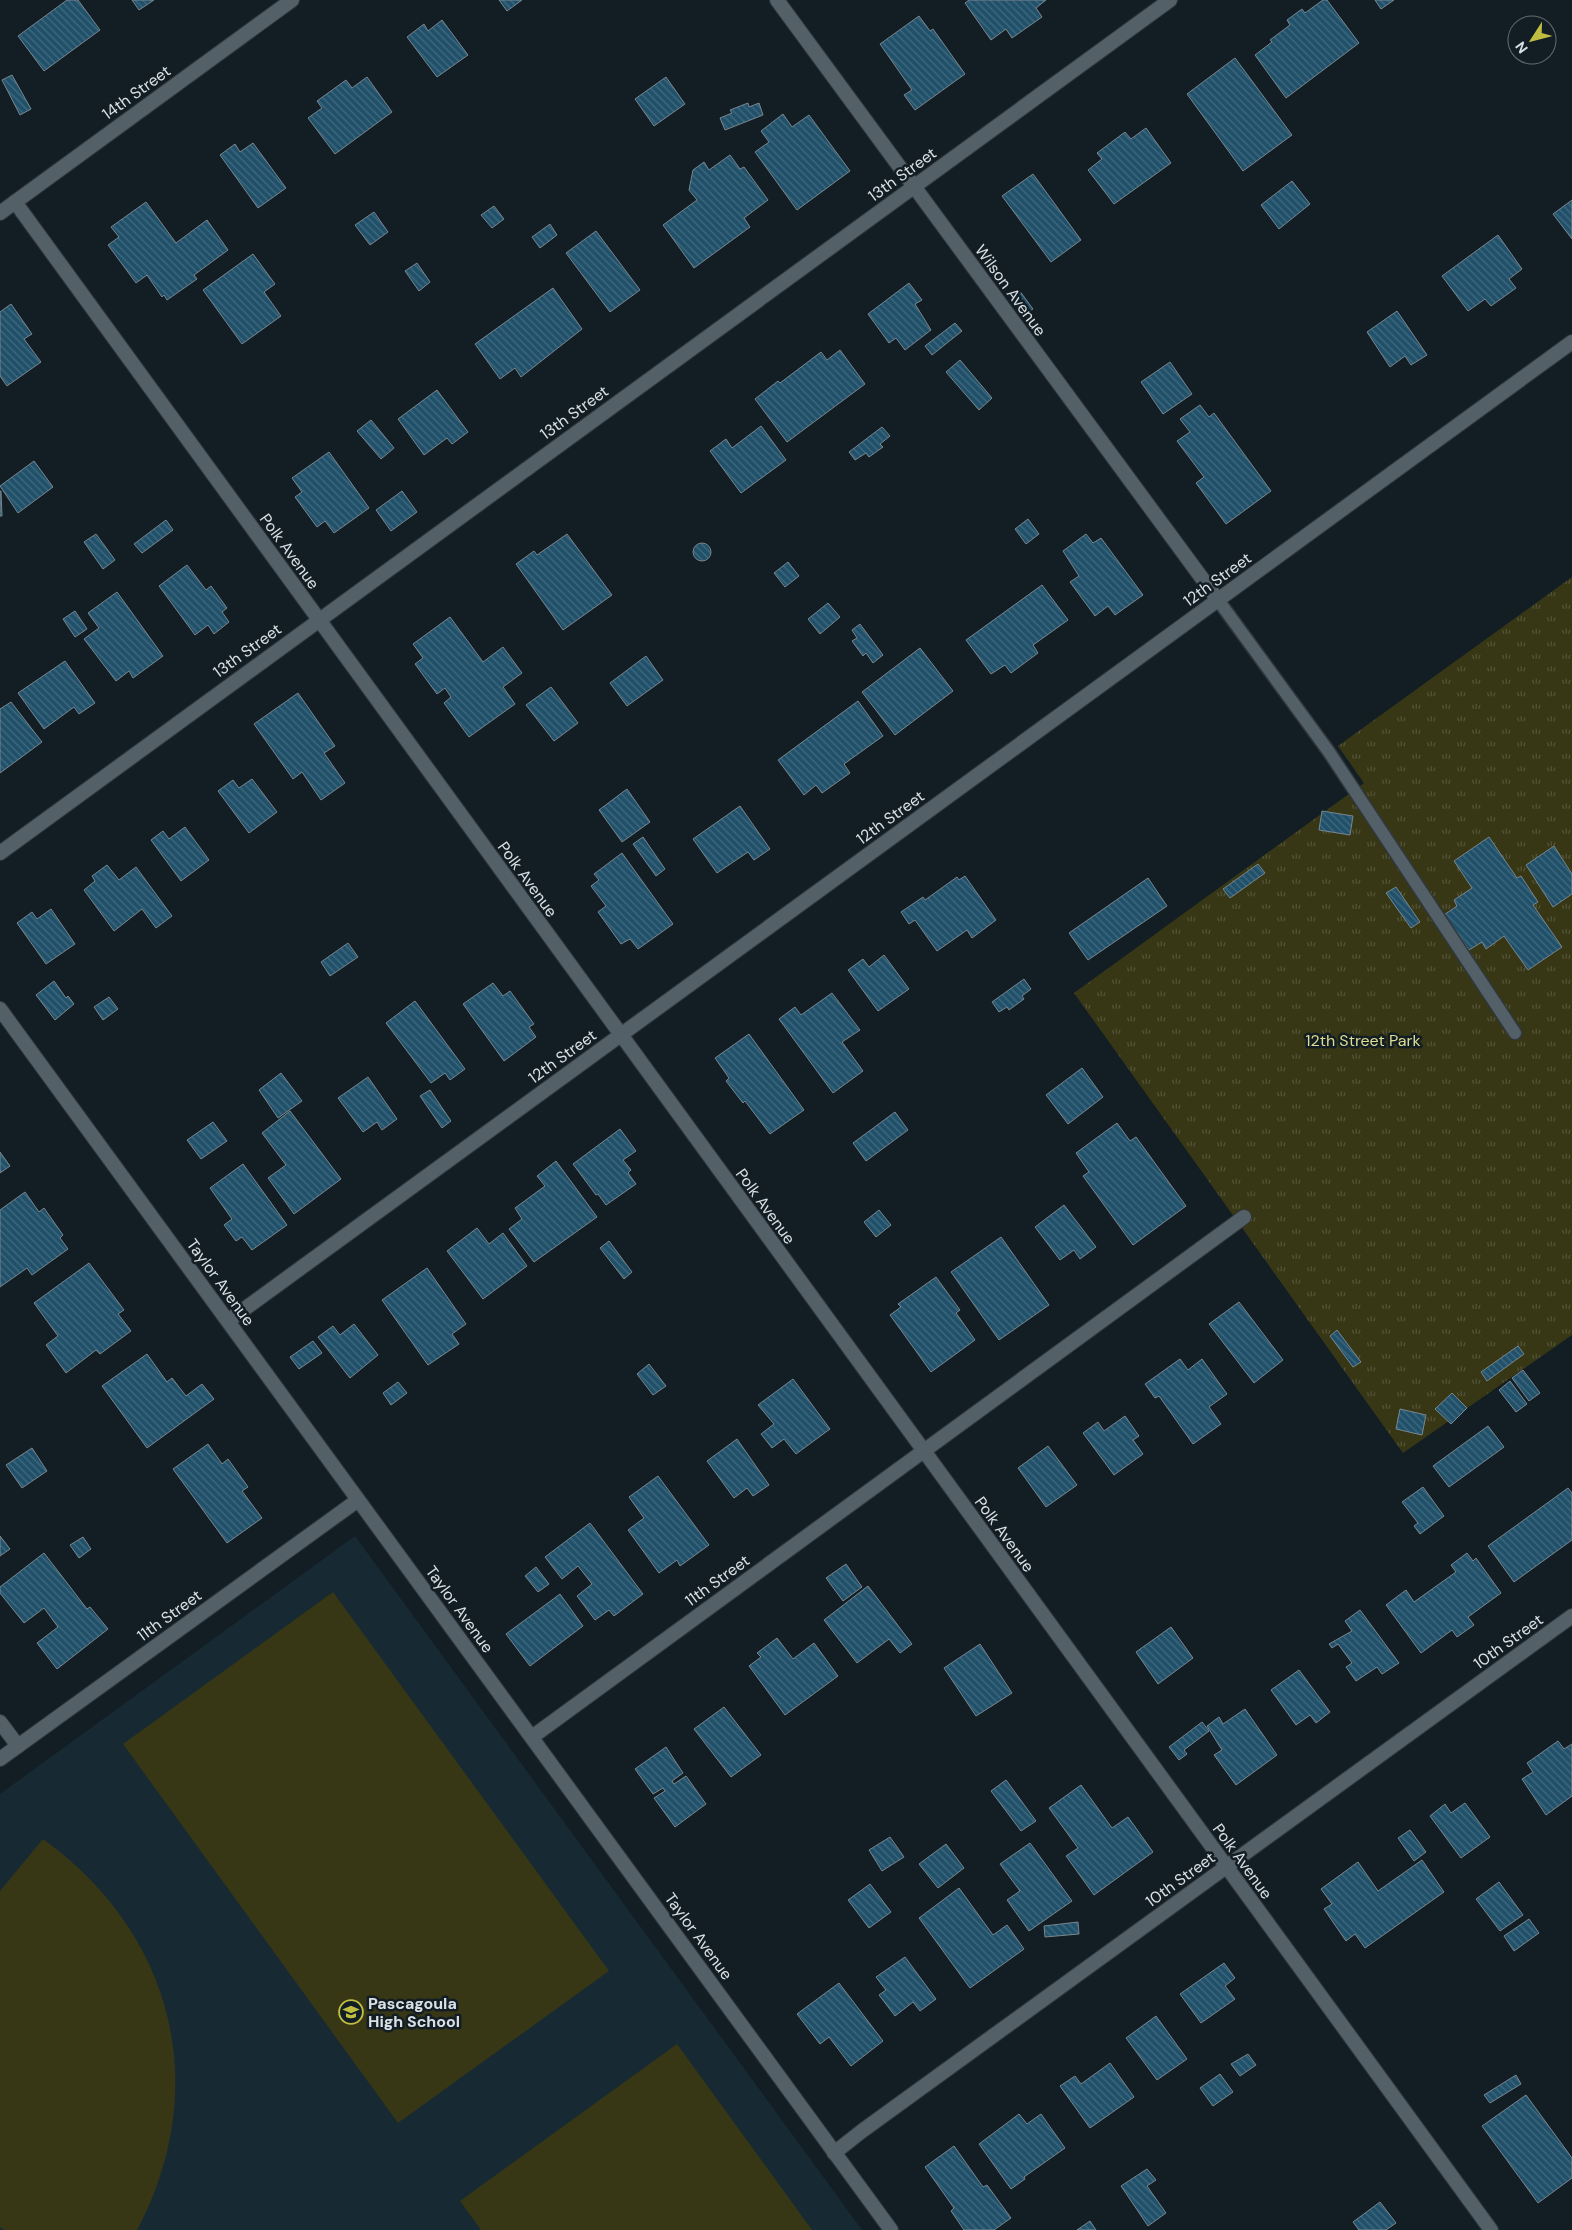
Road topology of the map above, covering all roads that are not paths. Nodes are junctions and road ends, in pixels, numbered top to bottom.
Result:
1 (292, 0) edge
2 (777, 0) edge
3 (1170, 0) edge
4 (914, 186) junction
5 (15, 202) junction
6 (0, 213) edge
7 (1572, 342) edge
8 (1218, 600) junction
9 (318, 620) junction
10 (0, 853) edge
11 (0, 1009) edge
12 (1515, 1033) dead end
13 (620, 1035) junction
14 (1244, 1217) dead end
15 (228, 1321) junction
16 (924, 1452) junction
17 (358, 1500) junction
18 (1572, 1616) edge
19 (0, 1722) edge
20 (532, 1737) junction
21 (18, 1746) junction
22 (0, 1759) edge
23 (1226, 1867) junction
24 (834, 2153) junction
25 (891, 2230) edge
26 (1491, 2230) edge

1 - 5 street, 14th Street
2 - 4 street, Wilson Avenue
3 - 4 street, 13th Street
4 - 8 street, Wilson Avenue
4 - 9 street, 13th Street
5 - 6 street, 14th Street
5 - 9 street, Polk Avenue
7 - 8 street, 12th Street
8 - 12 lane
8 - 13 street, 12th Street
9 - 10 street, 13th Street
9 - 13 street, Polk Avenue
11 - 15 street, Taylor Avenue
13 - 15 street, 12th Street
13 - 16 street, Polk Avenue
14 - 16 street, 11th Street
15 - 17 street, Taylor Avenue
16 - 20 street, 11th Street
16 - 23 street, Polk Avenue
17 - 20 street, Taylor Avenue
17 - 21 street, 11th Street
18 - 23 street, 10th Street
19 - 21 street
20 - 24 street, Taylor Avenue
21 - 22 street, 11th Street
23 - 24 street, 10th Street
23 - 26 street, Polk Avenue
24 - 25 street, Taylor Avenue

